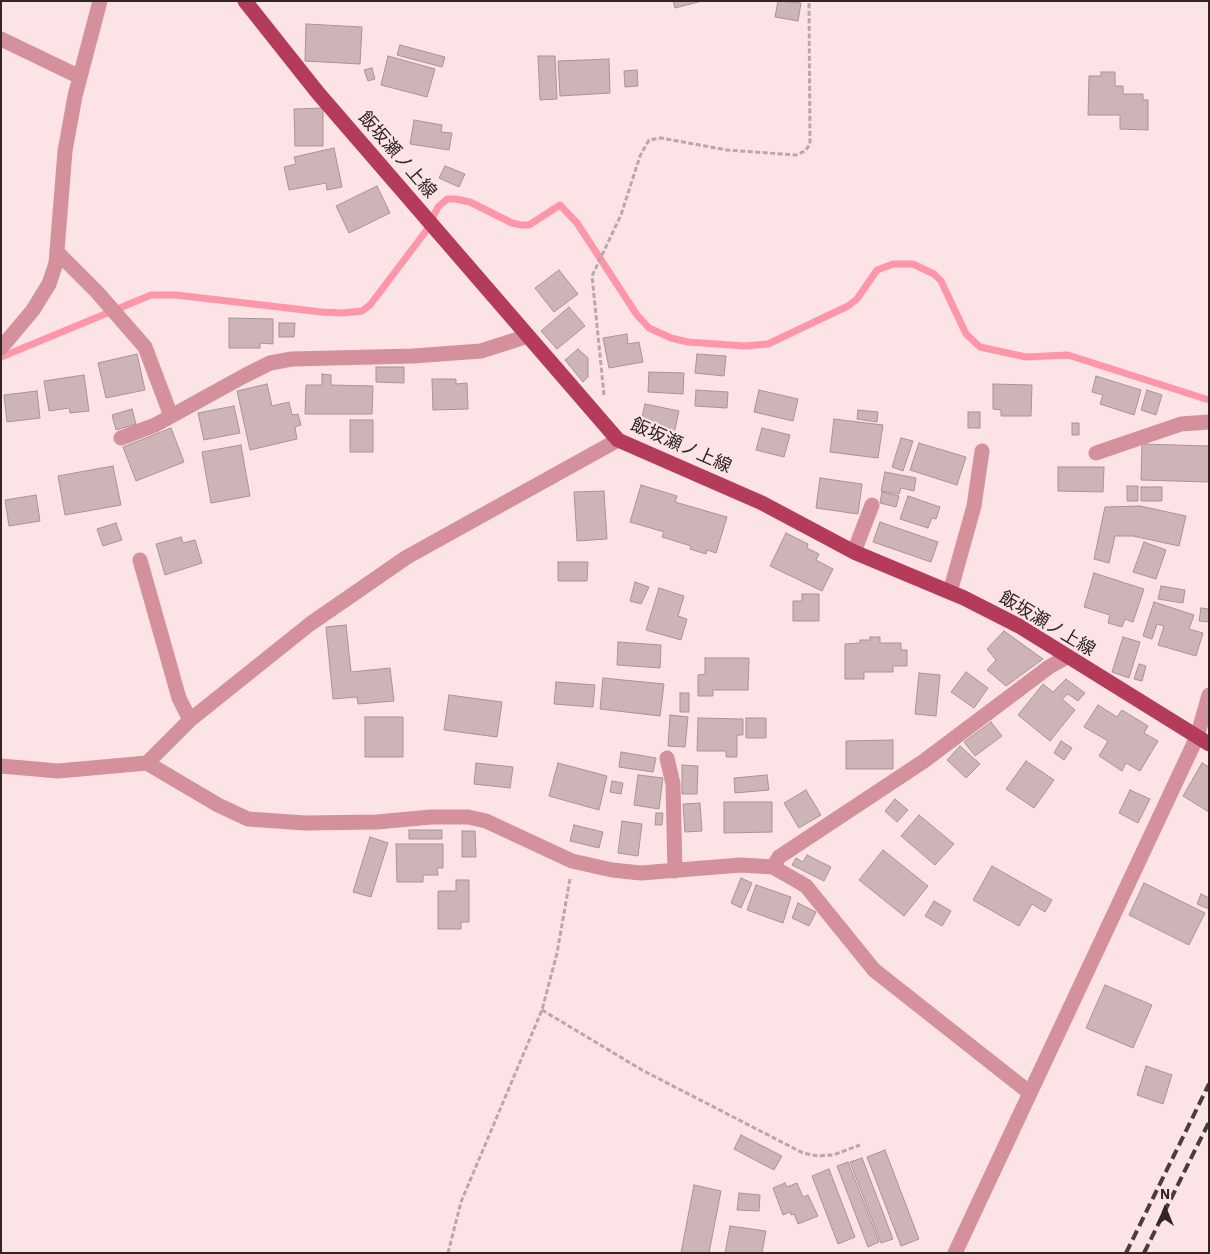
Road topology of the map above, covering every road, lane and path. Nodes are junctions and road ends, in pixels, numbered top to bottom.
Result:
1 (100, 1) edge
2 (245, 1) edge
3 (809, 1) edge
4 (1, 39) edge
5 (80, 77) junction
6 (57, 252) junction
7 (528, 336) junction
8 (1, 348) edge
9 (171, 416) junction
10 (600, 418) junction
11 (1209, 422) edge
12 (120, 438) dead end
13 (618, 440) junction
14 (982, 451) dead end
15 (1096, 453) dead end
16 (872, 505) dead end
17 (854, 552) junction
18 (140, 560) dead end
19 (950, 592) junction
20 (1067, 657) junction
21 (1209, 695) edge
22 (190, 720) junction
23 (1203, 741) edge
24 (667, 758) dead end
25 (147, 763) junction
26 (1, 766) edge
27 (572, 861) junction
28 (773, 867) junction
29 (675, 871) junction
30 (542, 1010) junction
31 (1030, 1093) junction
32 (860, 1145) dead end
33 (448, 1253) edge
34 (955, 1253) edge

1 - 5 street
2 - 7 main road, 飯坂瀬ノ上線
3 - 10 path
4 - 5 street
5 - 6 street
6 - 8 street
6 - 9 street
7 - 9 street
7 - 10 main road, 飯坂瀬ノ上線
9 - 12 street
10 - 13 main road, 飯坂瀬ノ上線
11 - 15 street
13 - 17 main road, 飯坂瀬ノ上線
13 - 22 street
14 - 19 street
16 - 17 street
17 - 19 main road, 飯坂瀬ノ上線
18 - 22 street
19 - 20 main road, 飯坂瀬ノ上線
20 - 23 main road, 飯坂瀬ノ上線
20 - 28 street
21 - 23 street
22 - 25 street
23 - 31 street
24 - 29 street
25 - 26 street
25 - 27 street
27 - 29 street
27 - 30 path
28 - 29 street
28 - 31 street
30 - 32 path
30 - 33 path
31 - 34 street

